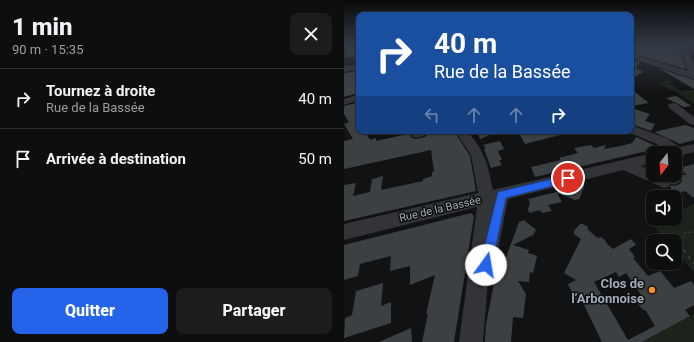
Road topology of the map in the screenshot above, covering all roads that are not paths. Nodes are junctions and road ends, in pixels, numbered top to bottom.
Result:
1 (647, 61) edge
2 (688, 61) edge
3 (356, 67) edge
4 (344, 68) edge
5 (694, 76) edge
6 (356, 98) edge
7 (344, 102) edge
8 (673, 106) dead end
9 (694, 122) edge
10 (634, 131) edge
11 (463, 134) edge
12 (671, 146) edge
13 (694, 148) edge
14 (682, 151) edge
15 (646, 160) edge
16 (624, 165) junction
17 (646, 172) edge
18 (494, 197) junction
19 (344, 232) edge
20 (471, 342) edge

1 - 5 street
2 - 5 street
3 - 4 street
6 - 7 street
8 - 9 street
10 - 12 street
11 - 18 street
13 - 14 street
15 - 16 street, Rue de la Bassée
16 - 17 street
16 - 18 street, Rue de la Bassée
18 - 19 street, Rue de la Bassée
18 - 20 street

